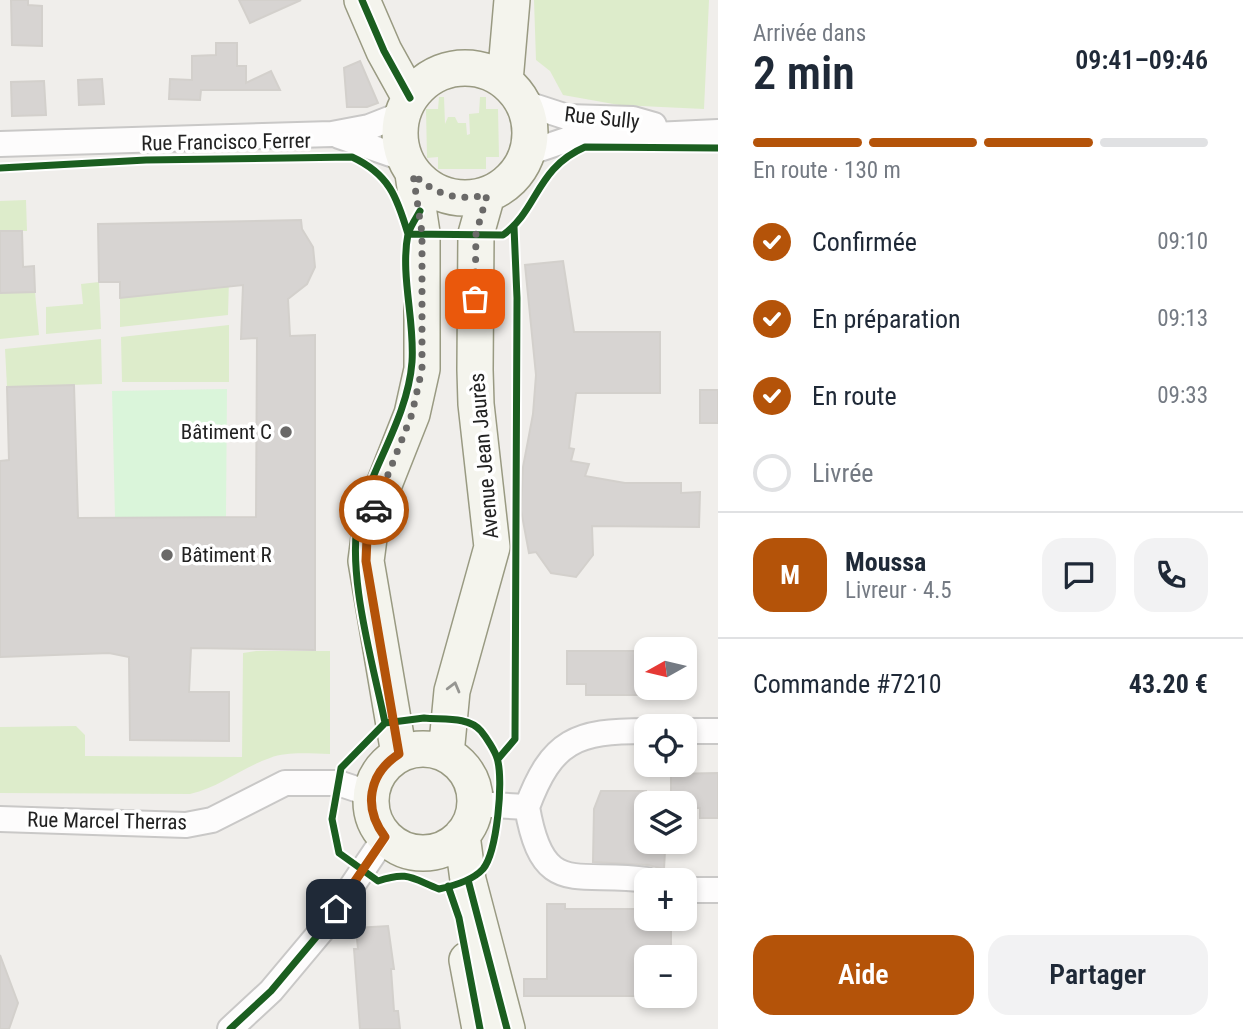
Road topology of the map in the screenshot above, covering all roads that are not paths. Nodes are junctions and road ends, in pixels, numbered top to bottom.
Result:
1 (493, 0) edge
2 (512, 0) edge
3 (363, 2) edge
4 (486, 81) junction
5 (406, 106) junction
6 (718, 132) edge
7 (682, 133) junction
8 (332, 134) junction
9 (0, 144) edge
10 (528, 153) junction
11 (409, 167) junction
12 (487, 195) junction
13 (697, 731) edge
14 (634, 732) edge
15 (718, 732) edge
16 (399, 754) junction
17 (446, 754) junction
18 (371, 794) junction
19 (527, 807) junction
20 (0, 819) edge
21 (456, 831) junction
22 (385, 837) junction
23 (634, 880) edge
24 (697, 890) edge
25 (718, 890) edge
26 (230, 1029) edge
27 (480, 1029) edge
28 (507, 1029) edge

1 - 4 main road
2 - 4 main road
3 - 4 main road
3 - 5 main road
4 - 5 main road
4 - 7 street, Rue Sully
4 - 10 main road
5 - 8 street, Rue Francisco Ferrer
5 - 11 main road
6 - 7 street, Rue Sully
7 - 10 street, Rue Sully
8 - 9 street, Rue Francisco Ferrer
8 - 11 street, Rue Francisco Ferrer
10 - 12 main road
11 - 12 main road
11 - 16 main road
17 -> 12 main road, Avenue Jean Jaurès
13 - 15 street
14 - 19 street
16 - 17 main road
16 - 18 main road
17 - 21 main road
18 - 20 street, Rue Marcel Therras
18 - 22 main road
19 - 21 street
19 - 23 street
21 - 22 main road
21 - 27 main road
21 - 28 main road
22 - 26 street
24 - 25 street

